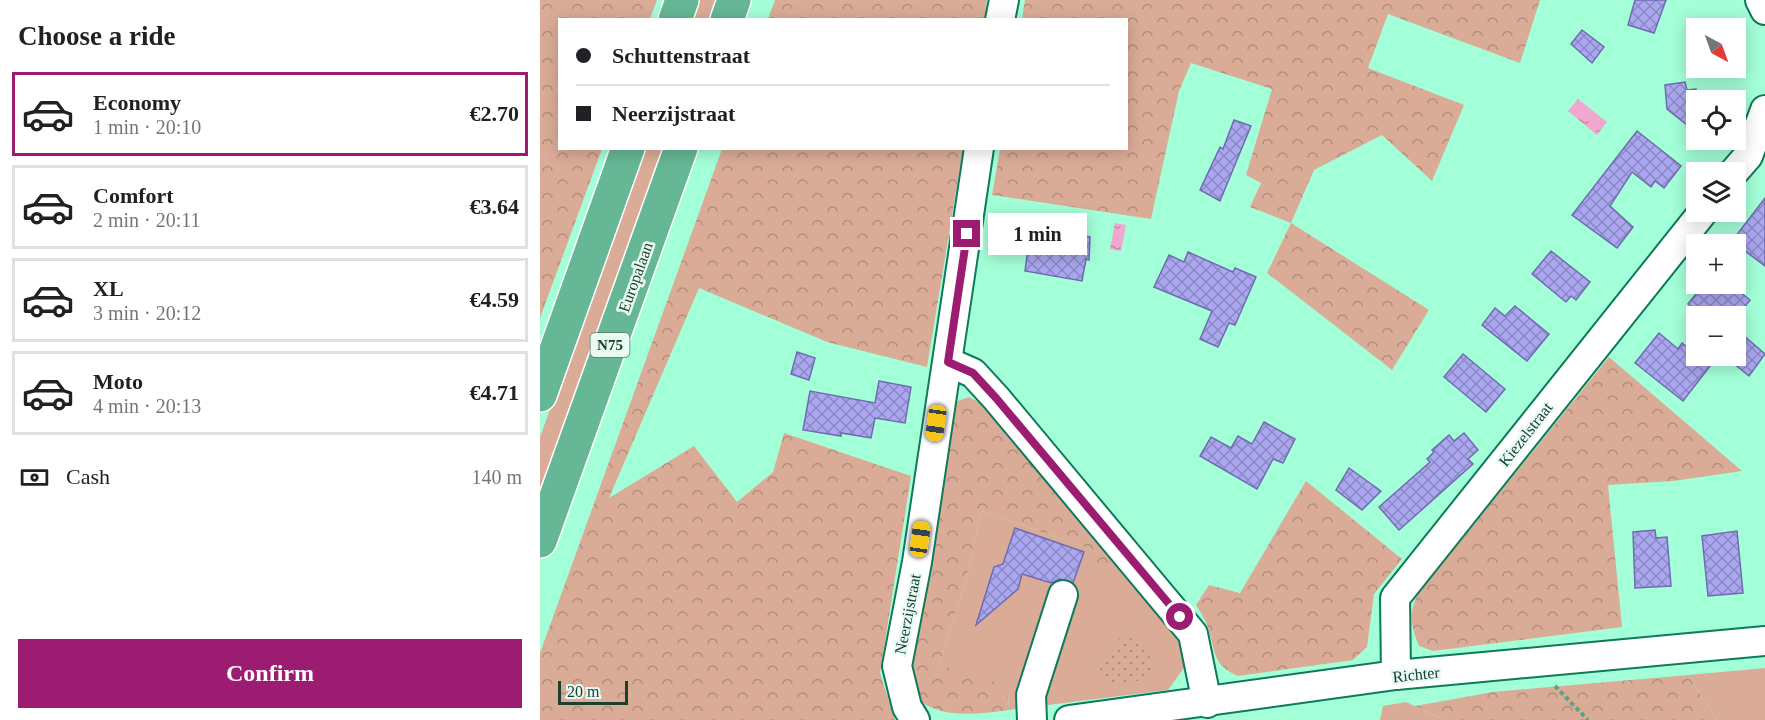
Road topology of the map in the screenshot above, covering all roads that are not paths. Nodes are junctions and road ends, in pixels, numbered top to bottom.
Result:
1 (682, 0) edge
2 (734, 0) edge
3 (1004, 0) edge
4 (1760, 0) edge
5 (1765, 10) edge
6 (676, 18) edge
7 (728, 18) edge
8 (1000, 18) edge
9 (1765, 110) edge
10 (627, 150) edge
11 (680, 150) edge
12 (979, 150) edge
13 (1743, 162) edge
14 (1695, 222) edge
15 (948, 362) junction
16 (540, 395) edge
17 (540, 541) edge
18 (1063, 595) dead end
19 (1765, 641) edge
20 (1396, 675) junction
21 (1207, 703) junction
22 (915, 720) edge
23 (1032, 720) edge
24 (1069, 720) edge

1 - 6 highway
2 - 7 highway
3 - 8 street
4 - 5 street
9 - 13 street
10 - 16 highway
11 - 17 highway, Europalaan / N75
12 - 15 street, Neerzijstraat
14 - 20 street, Kiezelstraat
15 - 21 street
15 - 22 street, Neerzijstraat
18 - 23 street
19 - 20 street, Richter
20 - 21 street, Richter
21 - 24 street, Richter

